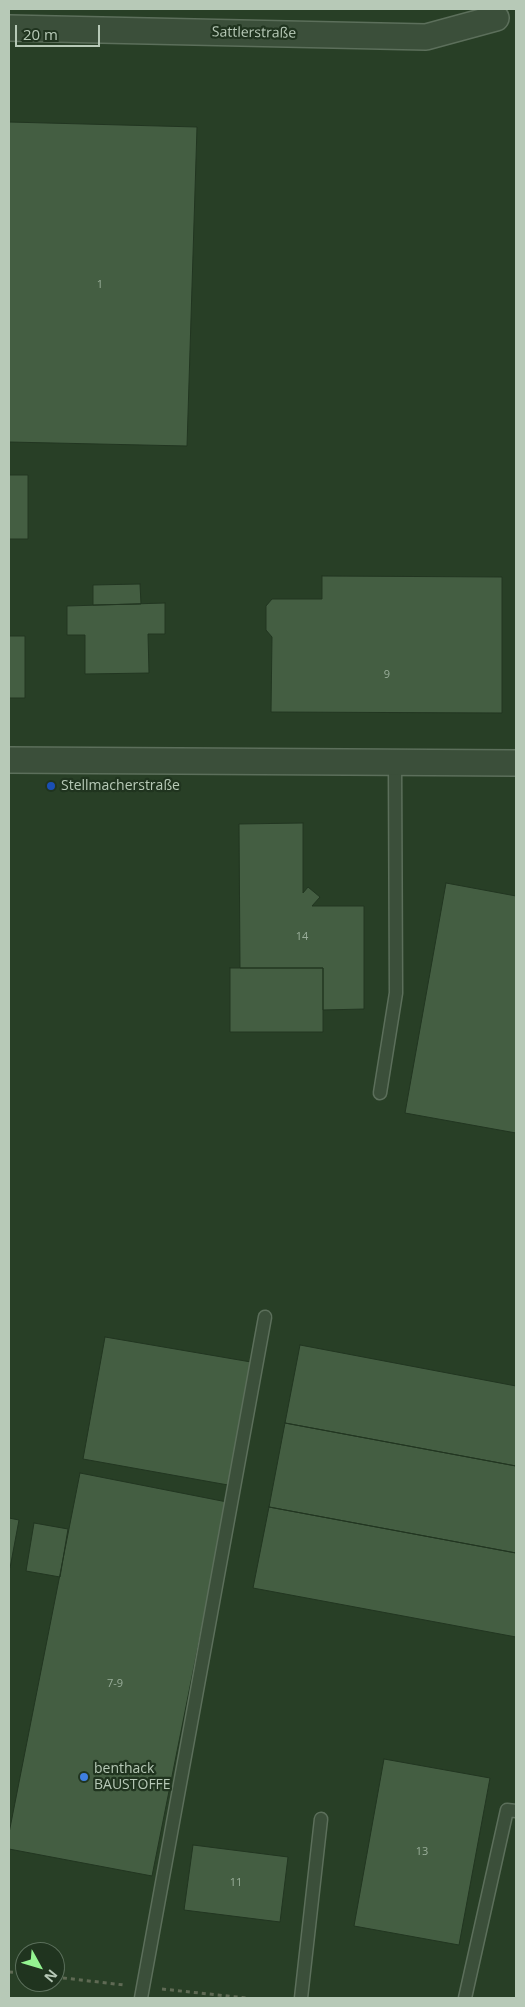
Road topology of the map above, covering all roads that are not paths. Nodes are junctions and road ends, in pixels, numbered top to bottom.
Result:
1 (496, 18) dead end
2 (9, 28) edge
3 (9, 760) edge
4 (395, 762) junction
5 (516, 763) edge
6 (380, 1093) dead end
7 (265, 1317) dead end
8 (516, 1811) edge
9 (321, 1819) dead end
10 (141, 1998) edge
11 (301, 1998) edge
12 (465, 1998) edge

1 - 2 street, Sattlerstraße
3 - 4 street
4 - 5 street
4 - 6 lane
7 - 10 lane
8 - 12 lane
9 - 11 lane

